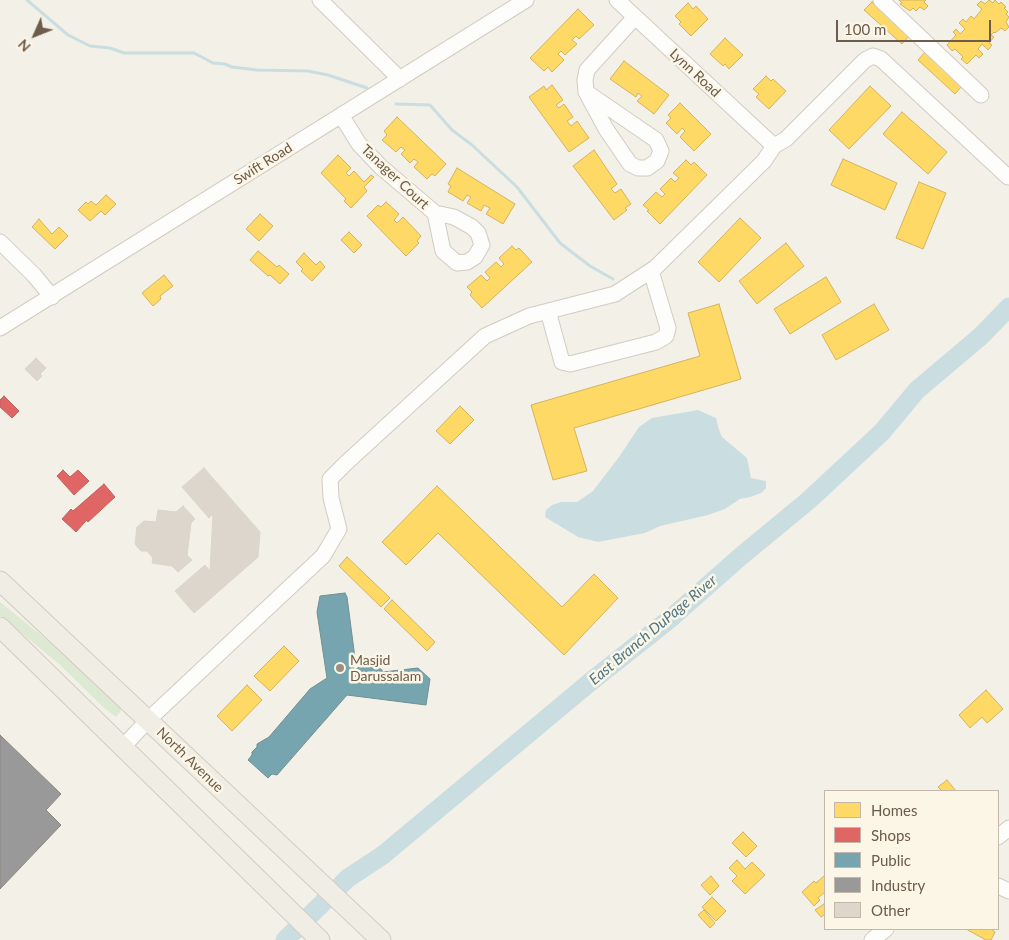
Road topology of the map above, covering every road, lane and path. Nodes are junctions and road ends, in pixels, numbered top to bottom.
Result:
1 (320, 0) edge
2 (526, 0) edge
3 (616, 0) edge
4 (881, 0) edge
5 (635, 17) junction
6 (400, 79) junction
7 (586, 92) junction
8 (981, 94) dead end
9 (341, 115) junction
10 (774, 146) junction
11 (1008, 177) dead end
12 (435, 213) dead end
13 (0, 242) edge
14 (651, 271) junction
15 (52, 297) junction
16 (548, 311) junction
17 (0, 328) edge
18 (0, 581) edge
19 (0, 627) edge
20 (148, 720) junction
21 (123, 747) junction
22 (1009, 828) edge
23 (999, 836) edge
24 (308, 929) edge
25 (885, 930) edge
26 (381, 940) edge
27 (872, 940) edge

1 - 6 street
2 - 6 street, Swift Road
3 - 5 street, Lynn Road
4 - 8 street
5 - 7 street
5 - 10 street, Lynn Road
6 - 9 street, Swift Road
7 - 7 street
9 - 12 street, Tanager Court
9 - 15 street, Swift Road
10 - 11 street
10 - 14 street
13 - 15 street
14 - 16 street
14 - 16 street
15 - 17 street, Swift Road
16 - 20 street
18 - 20 main road, North Avenue
19 - 21 main road
20 - 21 street
20 - 26 main road, North Avenue
21 - 24 main road
22 - 23 street
25 - 27 street

